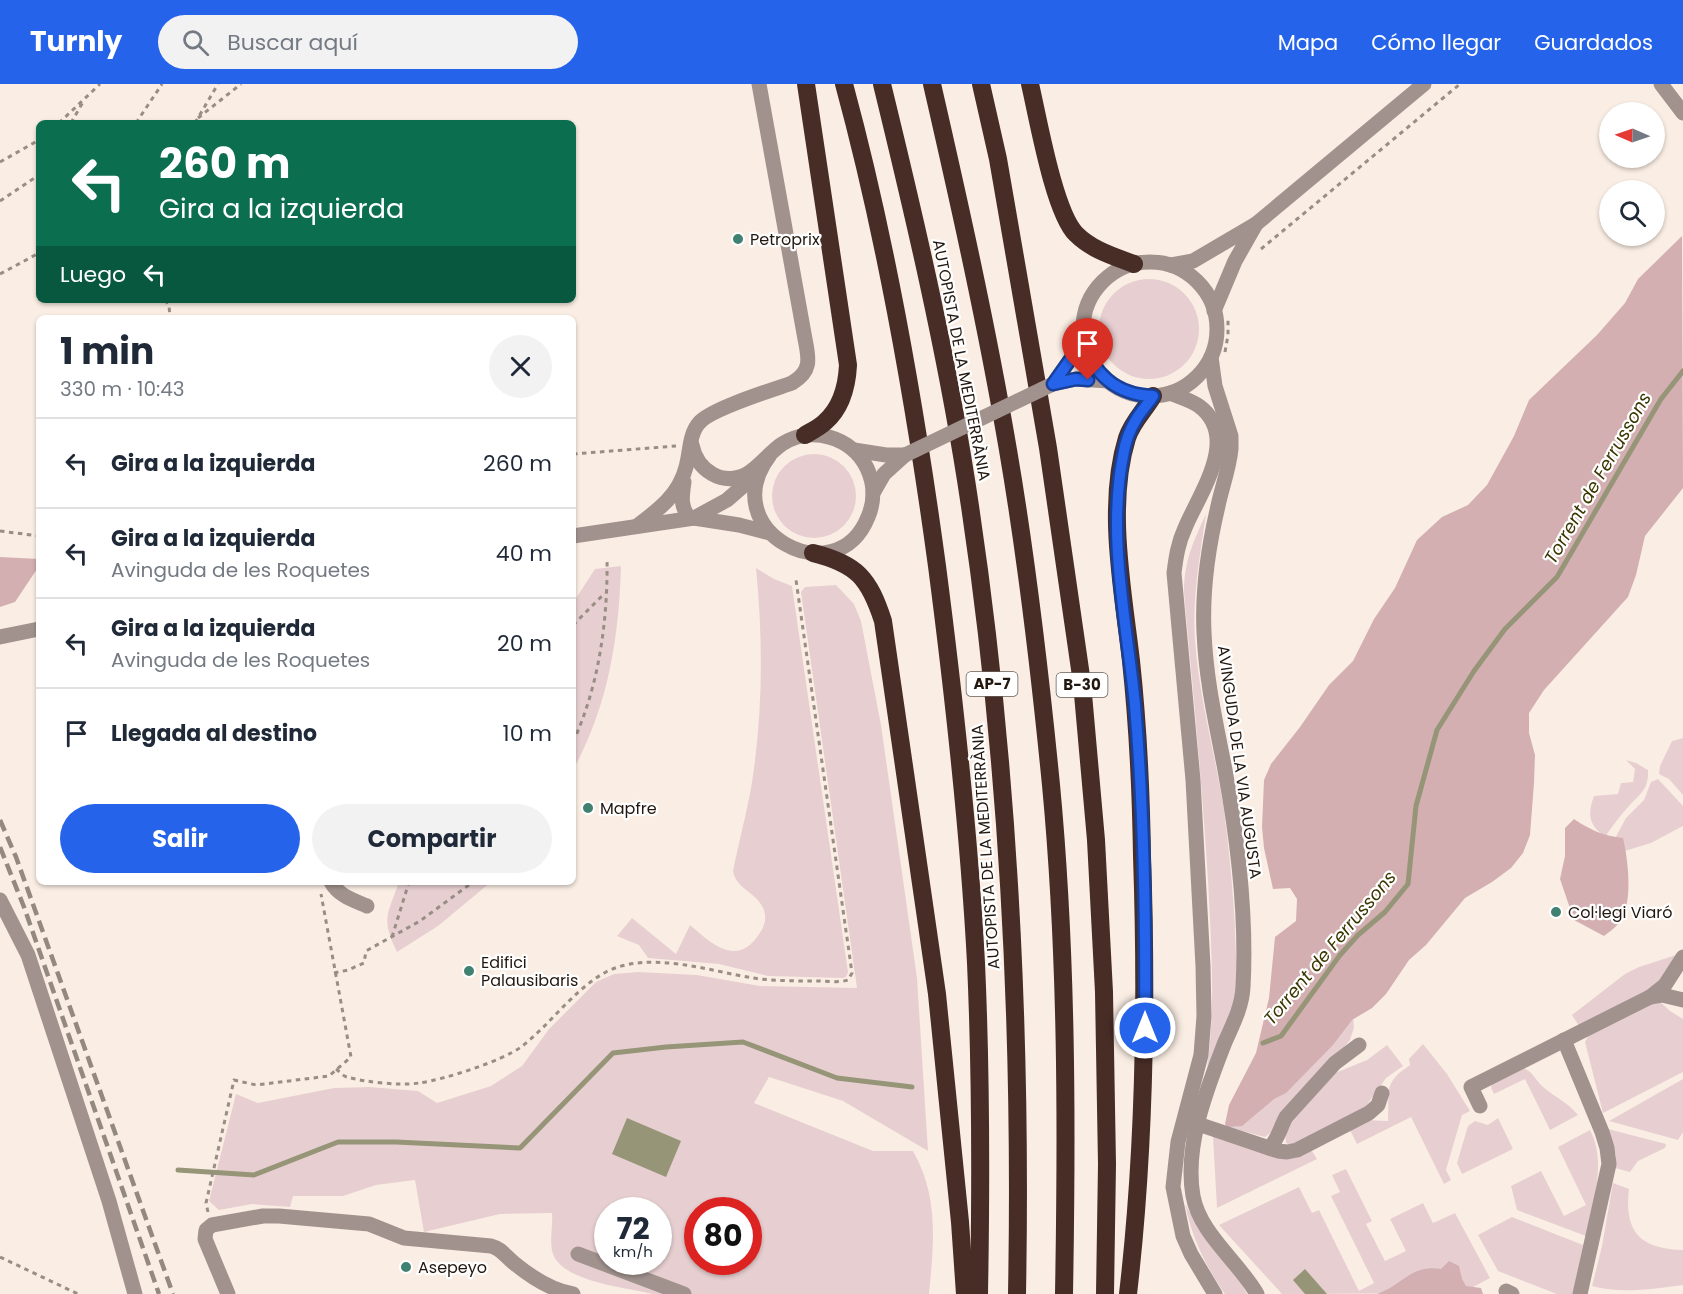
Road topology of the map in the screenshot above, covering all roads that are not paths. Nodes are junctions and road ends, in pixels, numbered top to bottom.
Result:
1 (759, 84) edge
2 (806, 84) edge
3 (844, 84) edge
4 (882, 84) edge
5 (932, 84) edge
6 (981, 84) edge
7 (1030, 84) edge
8 (1424, 84) edge
9 (1661, 84) edge
10 (1683, 113) edge
11 (1256, 224) junction
12 (1134, 264) junction
13 (1171, 266) junction
14 (1214, 310) junction
15 (1084, 340) junction
16 (1211, 357) junction
17 (1108, 381) junction
18 (1053, 384) junction
19 (1161, 394) junction
20 (805, 435) junction
21 (691, 443) junction
22 (854, 450) junction
23 (770, 455) junction
24 (905, 455) junction
25 (686, 470) junction
26 (759, 473) junction
27 (873, 493) junction
28 (691, 518) junction
29 (636, 526) junction
30 (770, 533) junction
31 (576, 536) edge
32 (813, 553) junction
33 (36, 630) edge
34 (0, 637) edge
35 (332, 885) edge
36 (367, 906) dead end
37 (2, 909) edge
38 (1683, 957) edge
39 (1650, 997) junction
40 (1683, 1000) edge
41 (1564, 1040) junction
42 (1359, 1045) dead end
43 (1382, 1093) dead end
44 (1480, 1106) dead end
45 (1198, 1124) junction
46 (1269, 1148) junction
47 (578, 1254) dead end
48 (135, 1294) edge
49 (228, 1294) edge
50 (573, 1294) edge
51 (684, 1294) edge
52 (964, 1294) edge
53 (979, 1294) edge
54 (1017, 1294) edge
55 (1064, 1294) edge
56 (1105, 1294) edge
57 (1128, 1294) edge
58 (1215, 1294) edge
59 (1257, 1294) edge
60 (1580, 1294) edge

1 - 21 street
2 - 20 highway
3 - 53 highway
4 - 54 highway, AUTOPISTA DE LA MEDITERRÀNIA / AP-7
5 - 55 highway, AUTOPISTA DE LA MEDITERRÀNIA / AP-7
6 - 56 highway, B-30
7 - 12 highway
8 - 11 street
9 - 10 street
11 - 13 street
11 - 14 street
12 - 13 street
12 - 15 street
13 - 14 street
14 - 16 street
15 - 17 street
15 - 18 street
16 - 19 street
16 - 45 street, AVINGUDA DE LA VIA AUGUSTA
17 - 18 street
17 - 19 street
18 - 24 street, bridge
19 - 57 highway
19 - 58 street
20 - 22 street
20 - 23 street
21 - 23 street
21 - 25 street
22 - 24 street
22 - 27 street
23 - 26 street
24 - 27 street
25 - 28 street
25 - 29 street
26 - 28 street
26 - 30 street
27 - 32 street
28 - 29 street
28 - 30 street
29 - 31 street
30 - 32 street
32 - 52 highway
33 - 34 street
35 - 36 street
37 - 48 street
38 - 39 street
39 - 40 street
39 - 41 street
41 - 44 street
41 - 60 street
42 - 46 street
43 - 46 street
45 - 46 street
45 - 59 street, AVINGUDA DE LA VIA AUGUSTA
47 - 51 street
49 - 50 street

